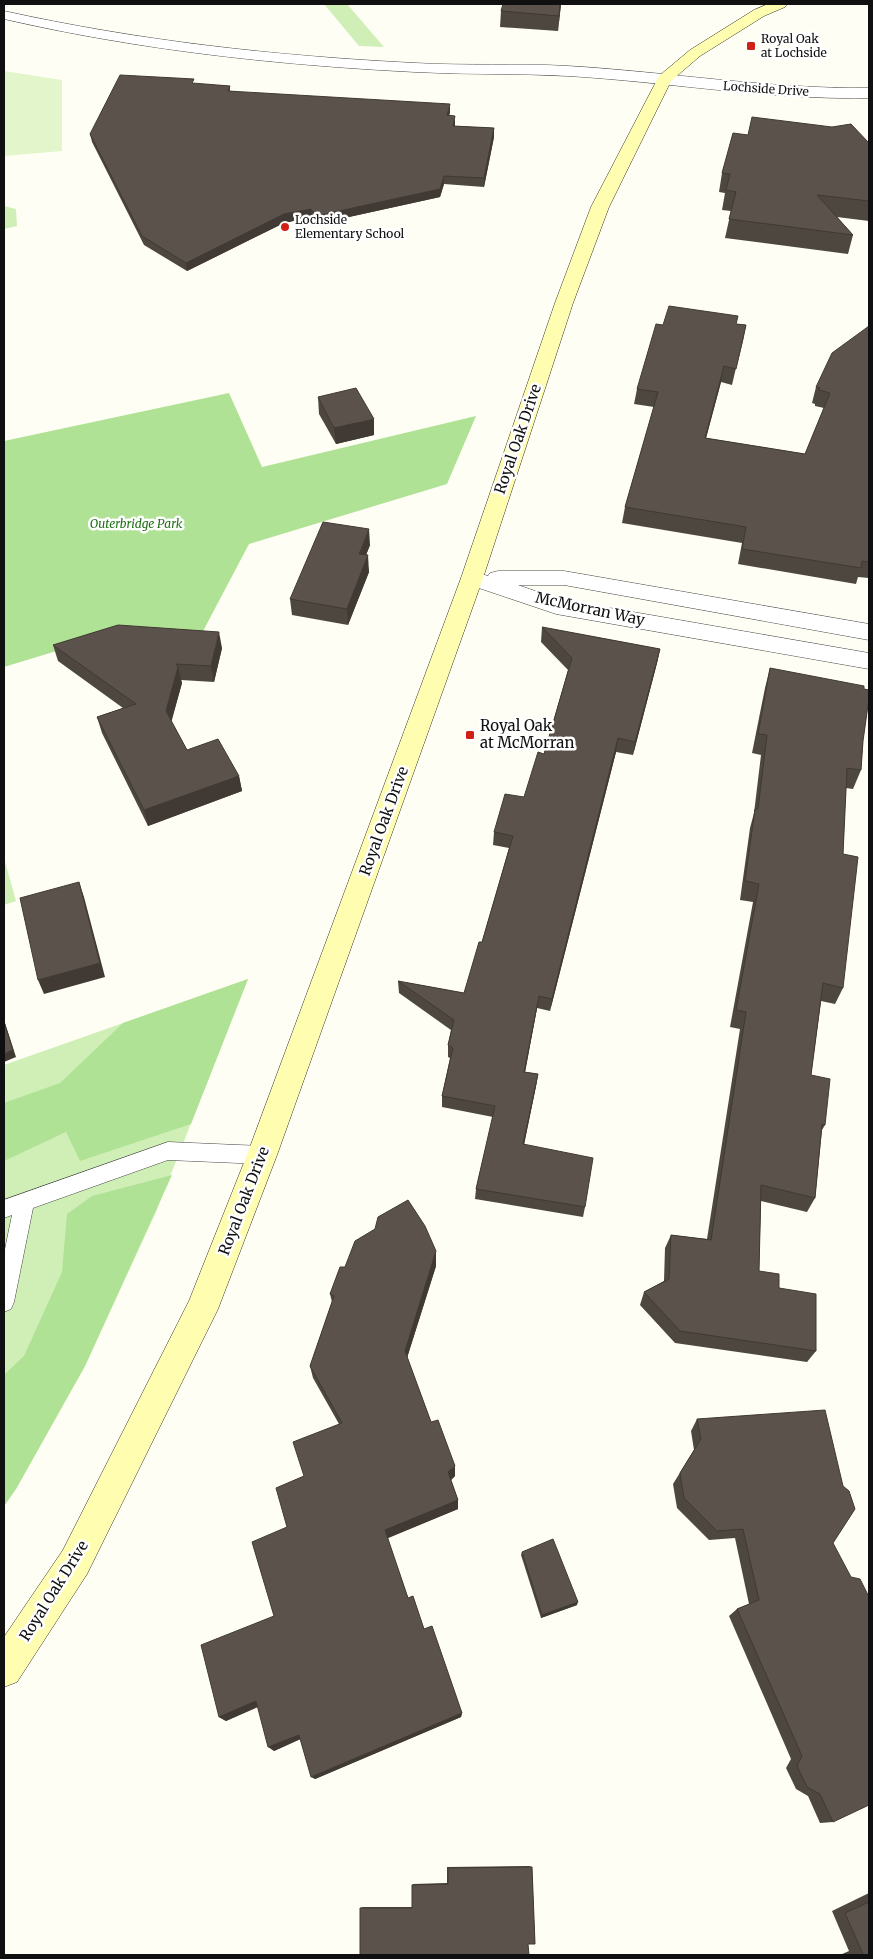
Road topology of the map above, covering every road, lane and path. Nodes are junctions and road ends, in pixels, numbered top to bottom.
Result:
1 (780, 4) edge
2 (4, 15) edge
3 (664, 79) junction
4 (869, 93) edge
5 (472, 578) junction
6 (869, 632) edge
7 (869, 661) edge
8 (262, 1155) junction
9 (24, 1203) junction
10 (4, 1209) edge
11 (4, 1302) edge
12 (4, 1669) edge

1 - 3 main road, Royal Oak Drive
2 - 3 street, Lochside Drive
3 - 4 street, Lochside Drive
3 - 5 main road, Royal Oak Drive
5 - 6 street, McMorran Way
5 - 7 street, McMorran Way
5 - 8 main road, Royal Oak Drive
8 - 9 lane
8 - 12 main road, Royal Oak Drive
9 - 10 lane
9 - 11 lane

